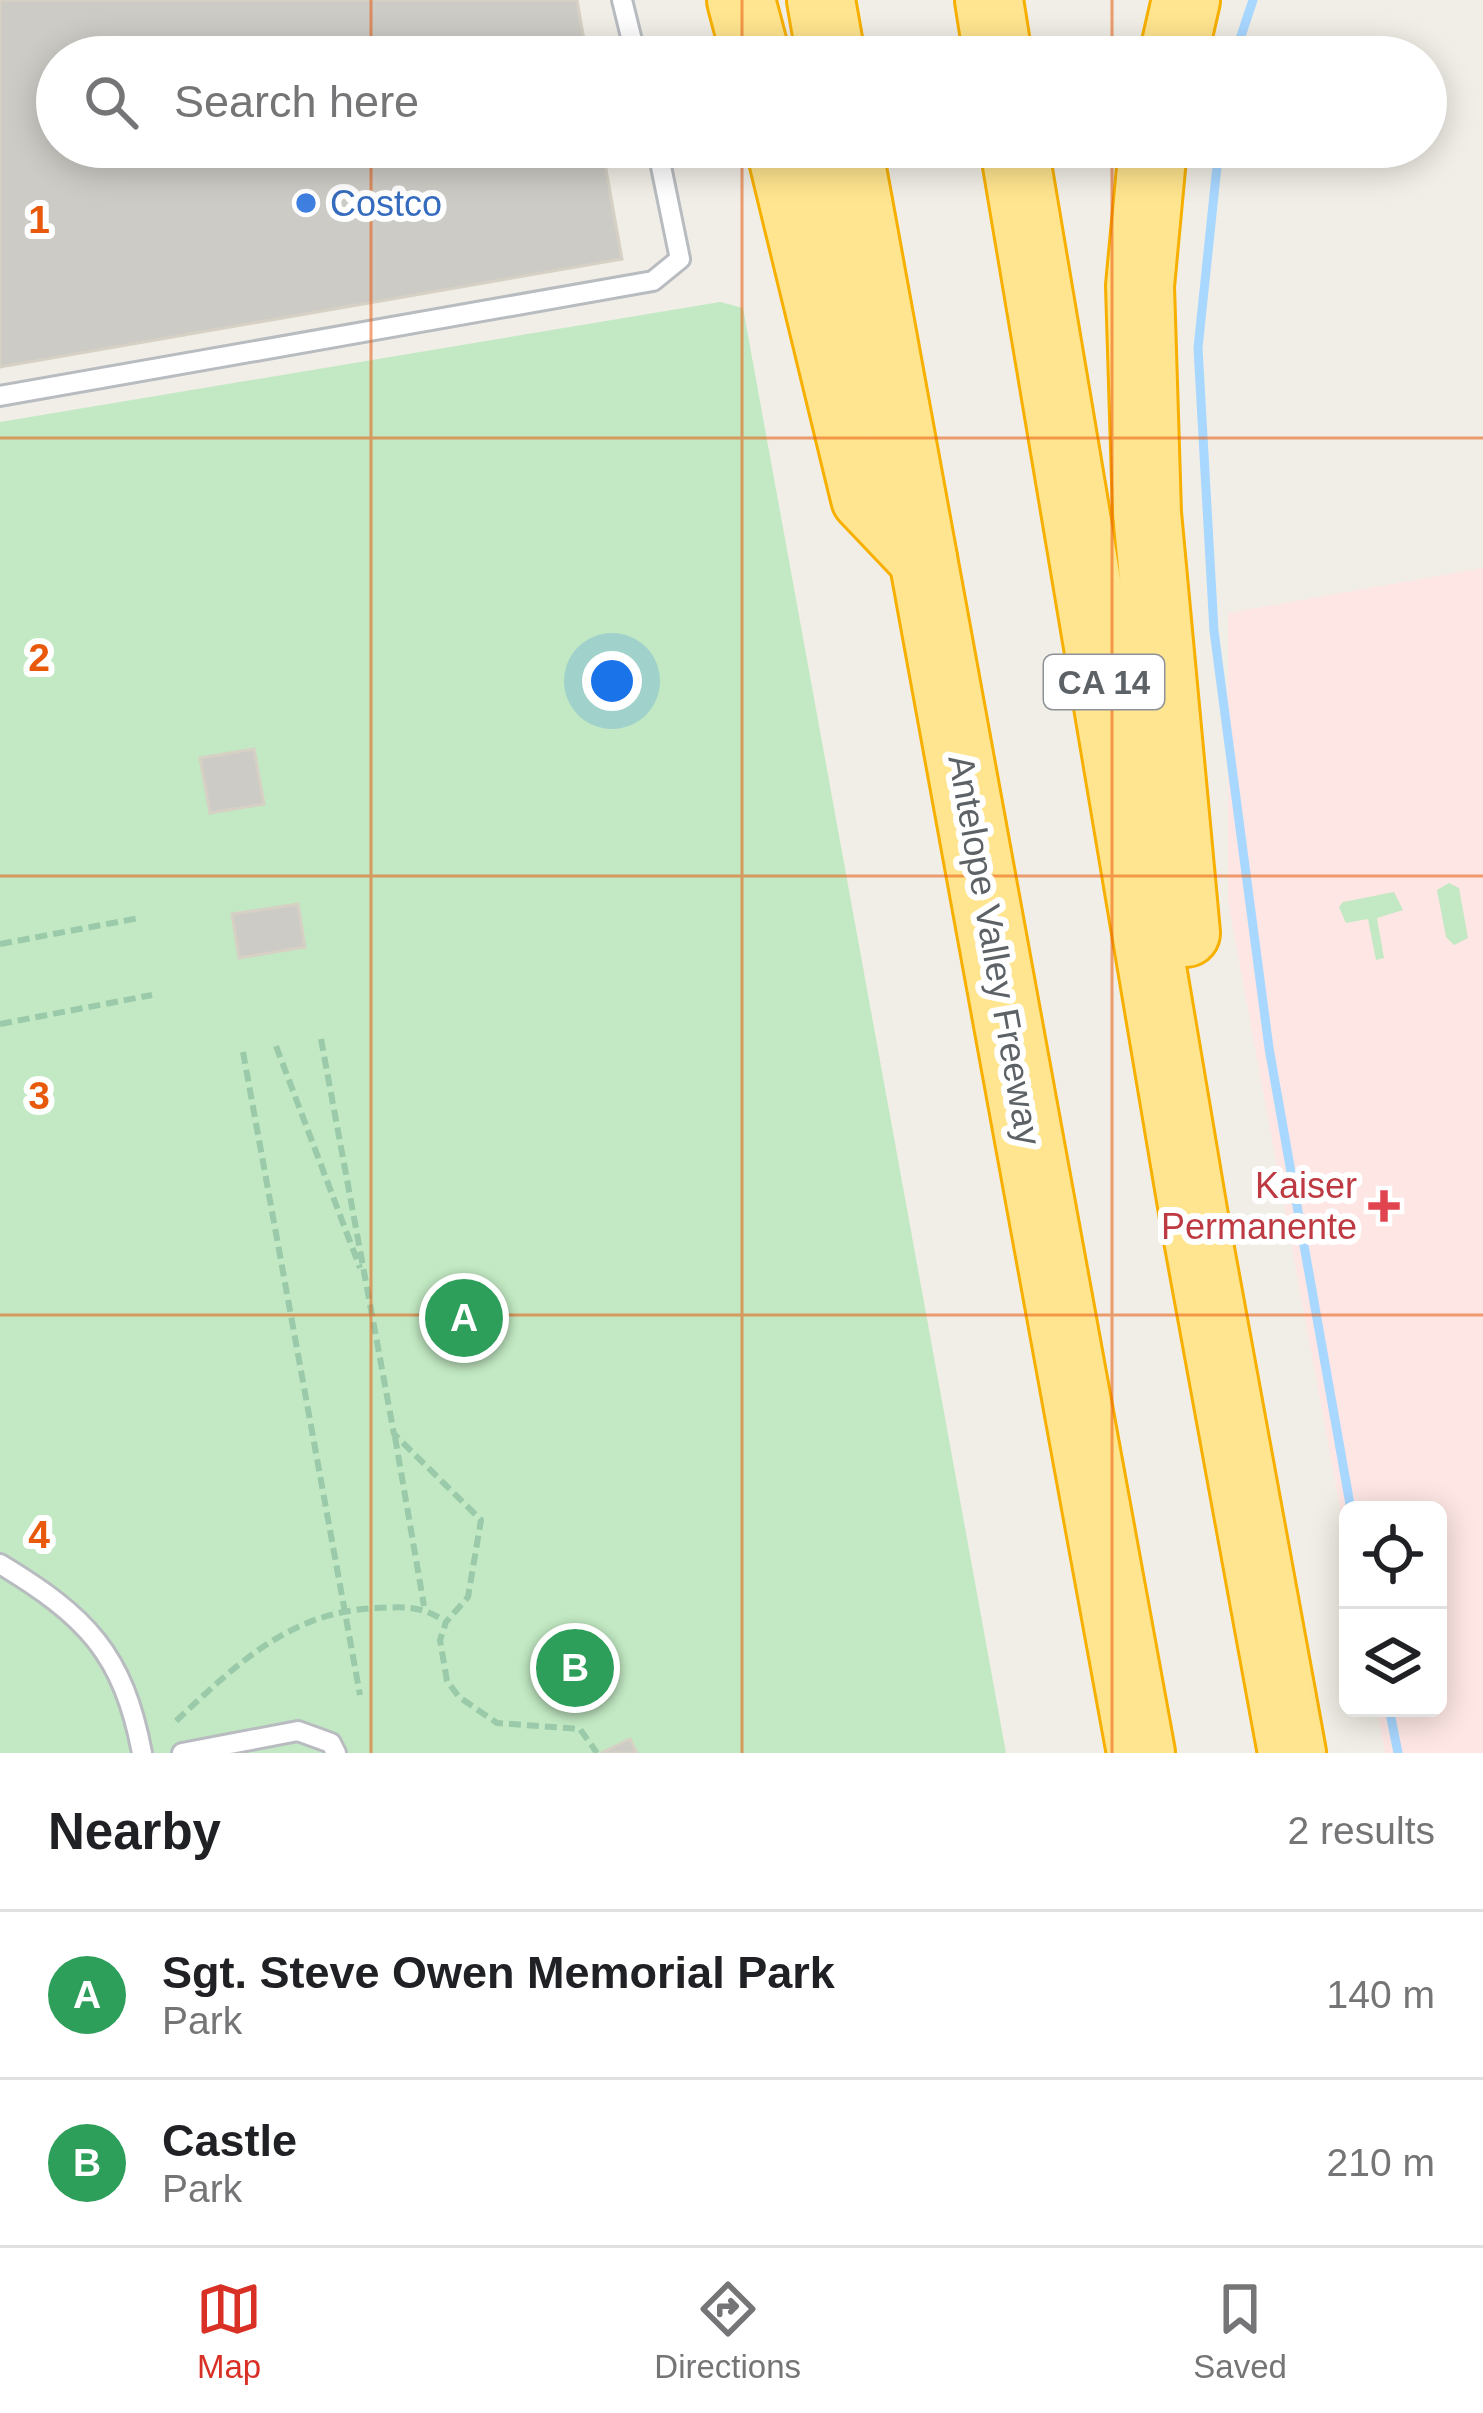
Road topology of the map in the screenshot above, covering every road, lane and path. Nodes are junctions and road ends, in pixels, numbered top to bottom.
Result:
1 (622, 0) edge
2 (741, 0) edge
3 (821, 0) edge
4 (989, 0) edge
5 (1186, 0) edge
6 (631, 36) edge
7 (750, 36) edge
8 (827, 36) edge
9 (995, 36) edge
10 (1178, 36) edge
11 (661, 168) edge
12 (785, 168) edge
13 (852, 168) edge
14 (1018, 168) edge
15 (1151, 168) edge
16 (0, 396) edge
17 (923, 559) junction
18 (139, 917) dead end
19 (0, 944) edge
20 (152, 995) dead end
21 (0, 1024) edge
22 (321, 1039) dead end
23 (276, 1046) dead end
24 (243, 1052) dead end
25 (1194, 1216) junction
26 (367, 1285) junction
27 (394, 1434) junction
28 (0, 1564) edge
29 (424, 1606) junction
30 (344, 1610) junction
31 (446, 1622) junction
32 (360, 1695) dead end
33 (176, 1721) dead end
34 (231, 1748) edge
35 (142, 1753) edge
36 (182, 1753) edge
37 (336, 1753) edge
38 (597, 1753) edge
39 (1141, 1753) edge
40 (1292, 1753) edge

1 - 6 lane
2 - 7 highway
3 - 8 highway
4 - 9 highway
5 - 10 highway
11 - 16 lane
12 - 17 highway
13 - 17 highway, Antelope Valley Freeway
14 - 25 highway, CA 14
15 - 25 highway
17 - 39 highway, Antelope Valley Freeway
18 - 19 path
20 - 21 path
22 - 26 path
23 - 26 path
24 - 30 path
25 - 40 highway, CA 14
26 - 27 path
27 - 29 path
27 - 31 path
28 - 35 lane
29 - 30 path
29 - 31 path
30 - 32 path
30 - 33 path
31 - 38 path
34 - 36 lane
34 - 37 lane

